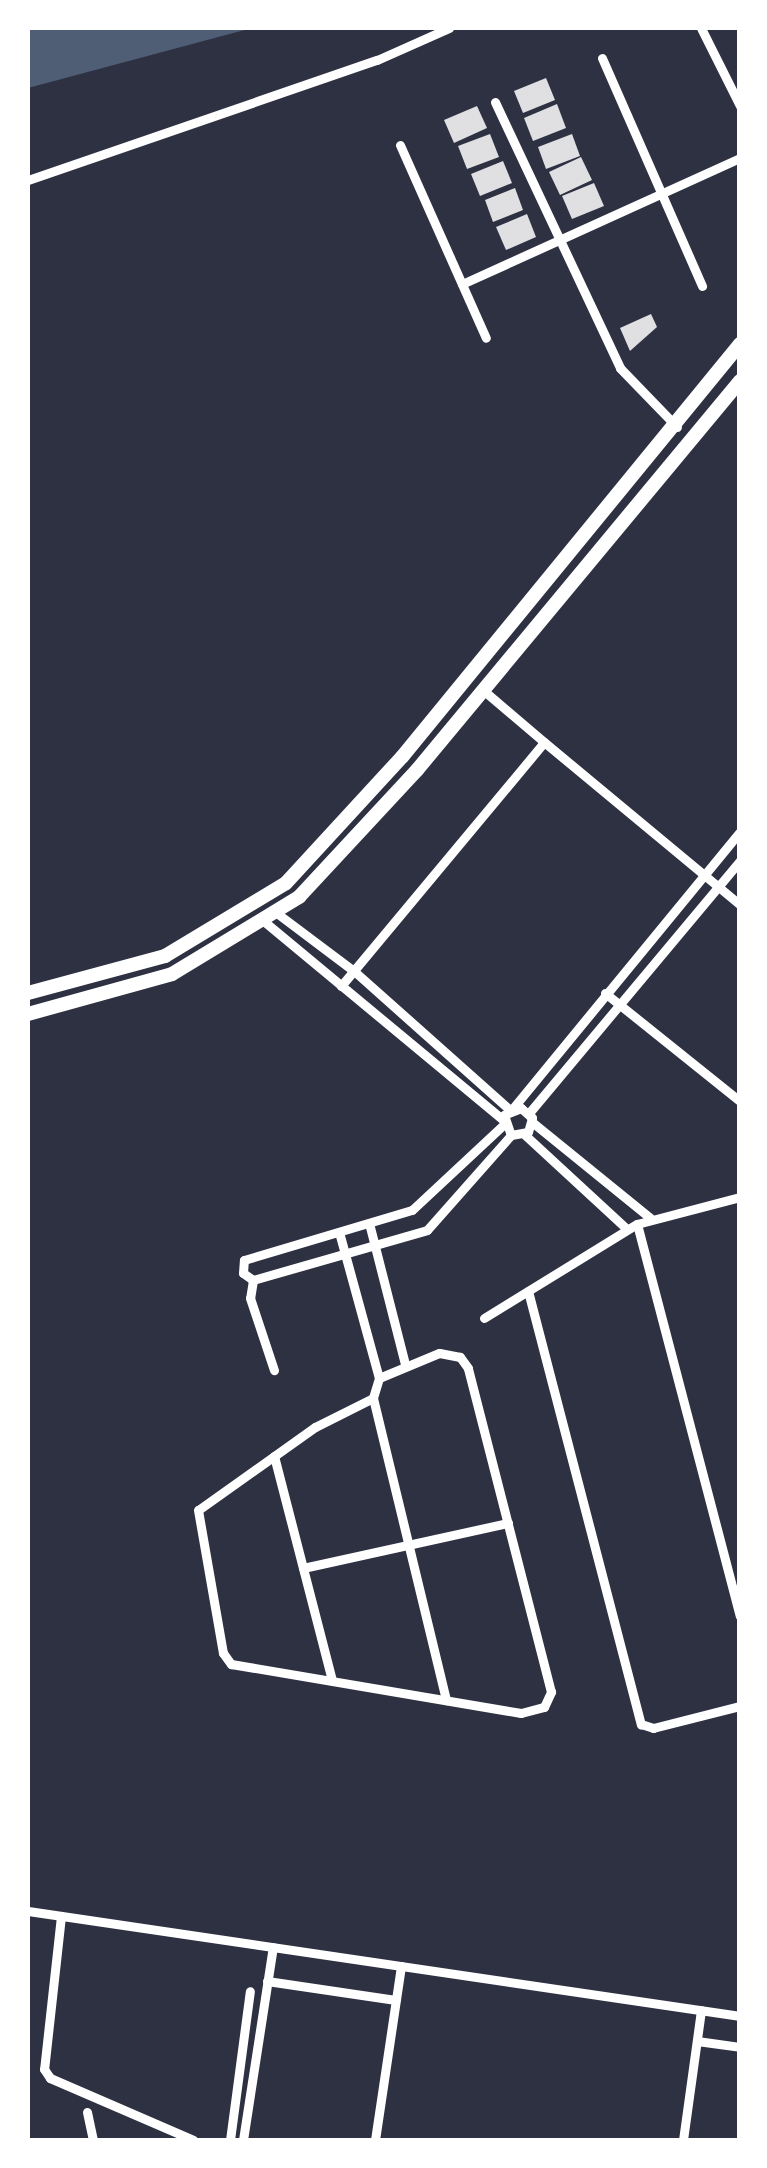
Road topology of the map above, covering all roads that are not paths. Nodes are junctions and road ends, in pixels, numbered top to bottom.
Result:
1 (448, 28) edge
2 (701, 28) edge
3 (602, 58) dead end
4 (495, 102) dead end
5 (740, 106) edge
6 (400, 146) dead end
7 (740, 158) edge
8 (28, 180) edge
9 (662, 193) junction
10 (561, 239) junction
11 (462, 284) junction
12 (702, 286) dead end
13 (486, 338) dead end
14 (740, 344) edge
15 (740, 381) edge
16 (677, 427) junction
17 (483, 690) junction
18 (544, 742) junction
19 (740, 832) edge
20 (740, 861) edge
21 (702, 875) junction
22 (717, 887) junction
23 (740, 905) edge
24 (272, 919) junction
25 (354, 971) junction
26 (341, 986) junction
27 (28, 993) edge
28 (605, 993) junction
29 (620, 1005) junction
30 (28, 1014) edge
31 (740, 1102) edge
32 (511, 1108) junction
33 (530, 1118) junction
34 (503, 1122) junction
35 (525, 1134) junction
36 (511, 1136) junction
37 (740, 1197) edge
38 (650, 1218) junction
39 (369, 1223) junction
40 (637, 1224) junction
41 (627, 1230) junction
42 (340, 1232) junction
43 (375, 1245) junction
44 (347, 1253) junction
45 (254, 1280) junction
46 (528, 1291) junction
47 (484, 1318) dead end
48 (405, 1364) junction
49 (274, 1370) dead end
50 (379, 1378) junction
51 (373, 1398) junction
52 (274, 1456) junction
53 (508, 1523) junction
54 (408, 1546) junction
55 (303, 1568) junction
56 (740, 1616) edge
57 (332, 1681) junction
58 (446, 1700) junction
59 (740, 1706) edge
60 (28, 1912) edge
61 (61, 1916) junction
62 (272, 1947) junction
63 (400, 1966) junction
64 (267, 1981) junction
65 (250, 1990) dead end
66 (396, 2000) junction
67 (701, 2010) junction
68 (740, 2016) edge
69 (697, 2041) junction
70 (740, 2047) edge
71 (87, 2112) dead end
72 (93, 2140) edge
73 (193, 2140) edge
74 (230, 2140) edge
75 (243, 2140) edge
76 (375, 2140) edge
77 (684, 2140) edge

1 - 8 street
2 - 5 street
3 - 9 street
4 - 10 street
6 - 11 street
7 - 9 street
9 - 10 street
9 - 12 street
10 - 11 street
10 - 16 street
11 - 13 street
14 - 16 main road
15 - 17 main road
16 - 27 main road
17 - 18 street
17 - 24 main road
18 - 21 street
18 - 25 street
19 - 21 street
20 - 22 street
21 - 22 street
21 - 28 street
22 - 23 street
22 - 29 street
24 - 25 street
24 - 26 street
24 - 30 main road
25 - 26 street
25 - 32 street
26 - 34 street
28 - 29 street
28 - 32 street
29 - 31 street
29 - 33 street
32 - 33 street
32 - 34 street
33 - 35 street
33 - 38 street
34 - 36 street
34 - 39 street
35 - 36 street
35 - 41 street
36 - 43 street
37 - 38 street
38 - 40 street
39 - 42 street
39 - 43 street
40 - 41 street
40 - 56 street
41 - 46 street
42 - 44 street
42 - 45 street
43 - 44 street
43 - 48 street
44 - 45 street
44 - 50 street
45 - 49 street
46 - 47 street
46 - 59 street
48 - 50 street
48 - 53 street
50 - 51 street
51 - 52 street
51 - 54 street
52 - 55 street
52 - 57 street
53 - 54 street
53 - 58 street
54 - 55 street
54 - 58 street
55 - 57 street
57 - 58 street
60 - 61 street
61 - 62 street
61 - 73 street
62 - 63 street
62 - 64 street
63 - 66 street
63 - 67 street
64 - 66 street
64 - 75 street
65 - 74 street
66 - 76 street
67 - 68 street
67 - 69 street
69 - 70 street
69 - 77 street
71 - 72 street

